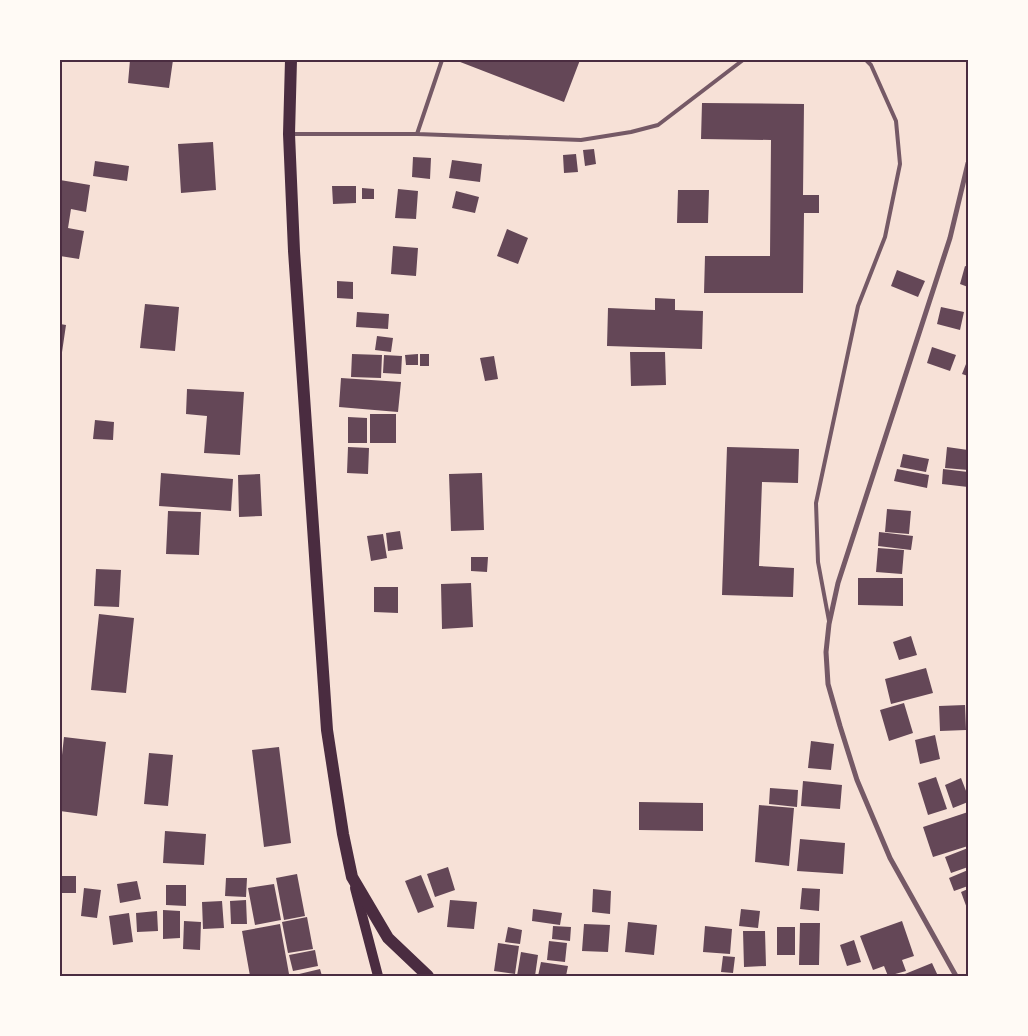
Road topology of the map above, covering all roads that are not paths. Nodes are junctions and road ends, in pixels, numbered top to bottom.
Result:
1 (291, 60) edge
2 (442, 60) edge
3 (743, 60) edge
4 (866, 60) edge
5 (289, 134) junction
6 (417, 134) junction
7 (968, 164) edge
8 (829, 624) junction
9 (352, 877) junction
10 (378, 976) edge
11 (428, 976) edge
12 (956, 976) edge

1 - 5 main road
2 - 6 lane
3 - 6 lane
4 - 8 lane
5 - 6 lane
5 - 9 main road
7 - 8 street
8 - 12 street
9 - 10 main road
9 - 11 main road

